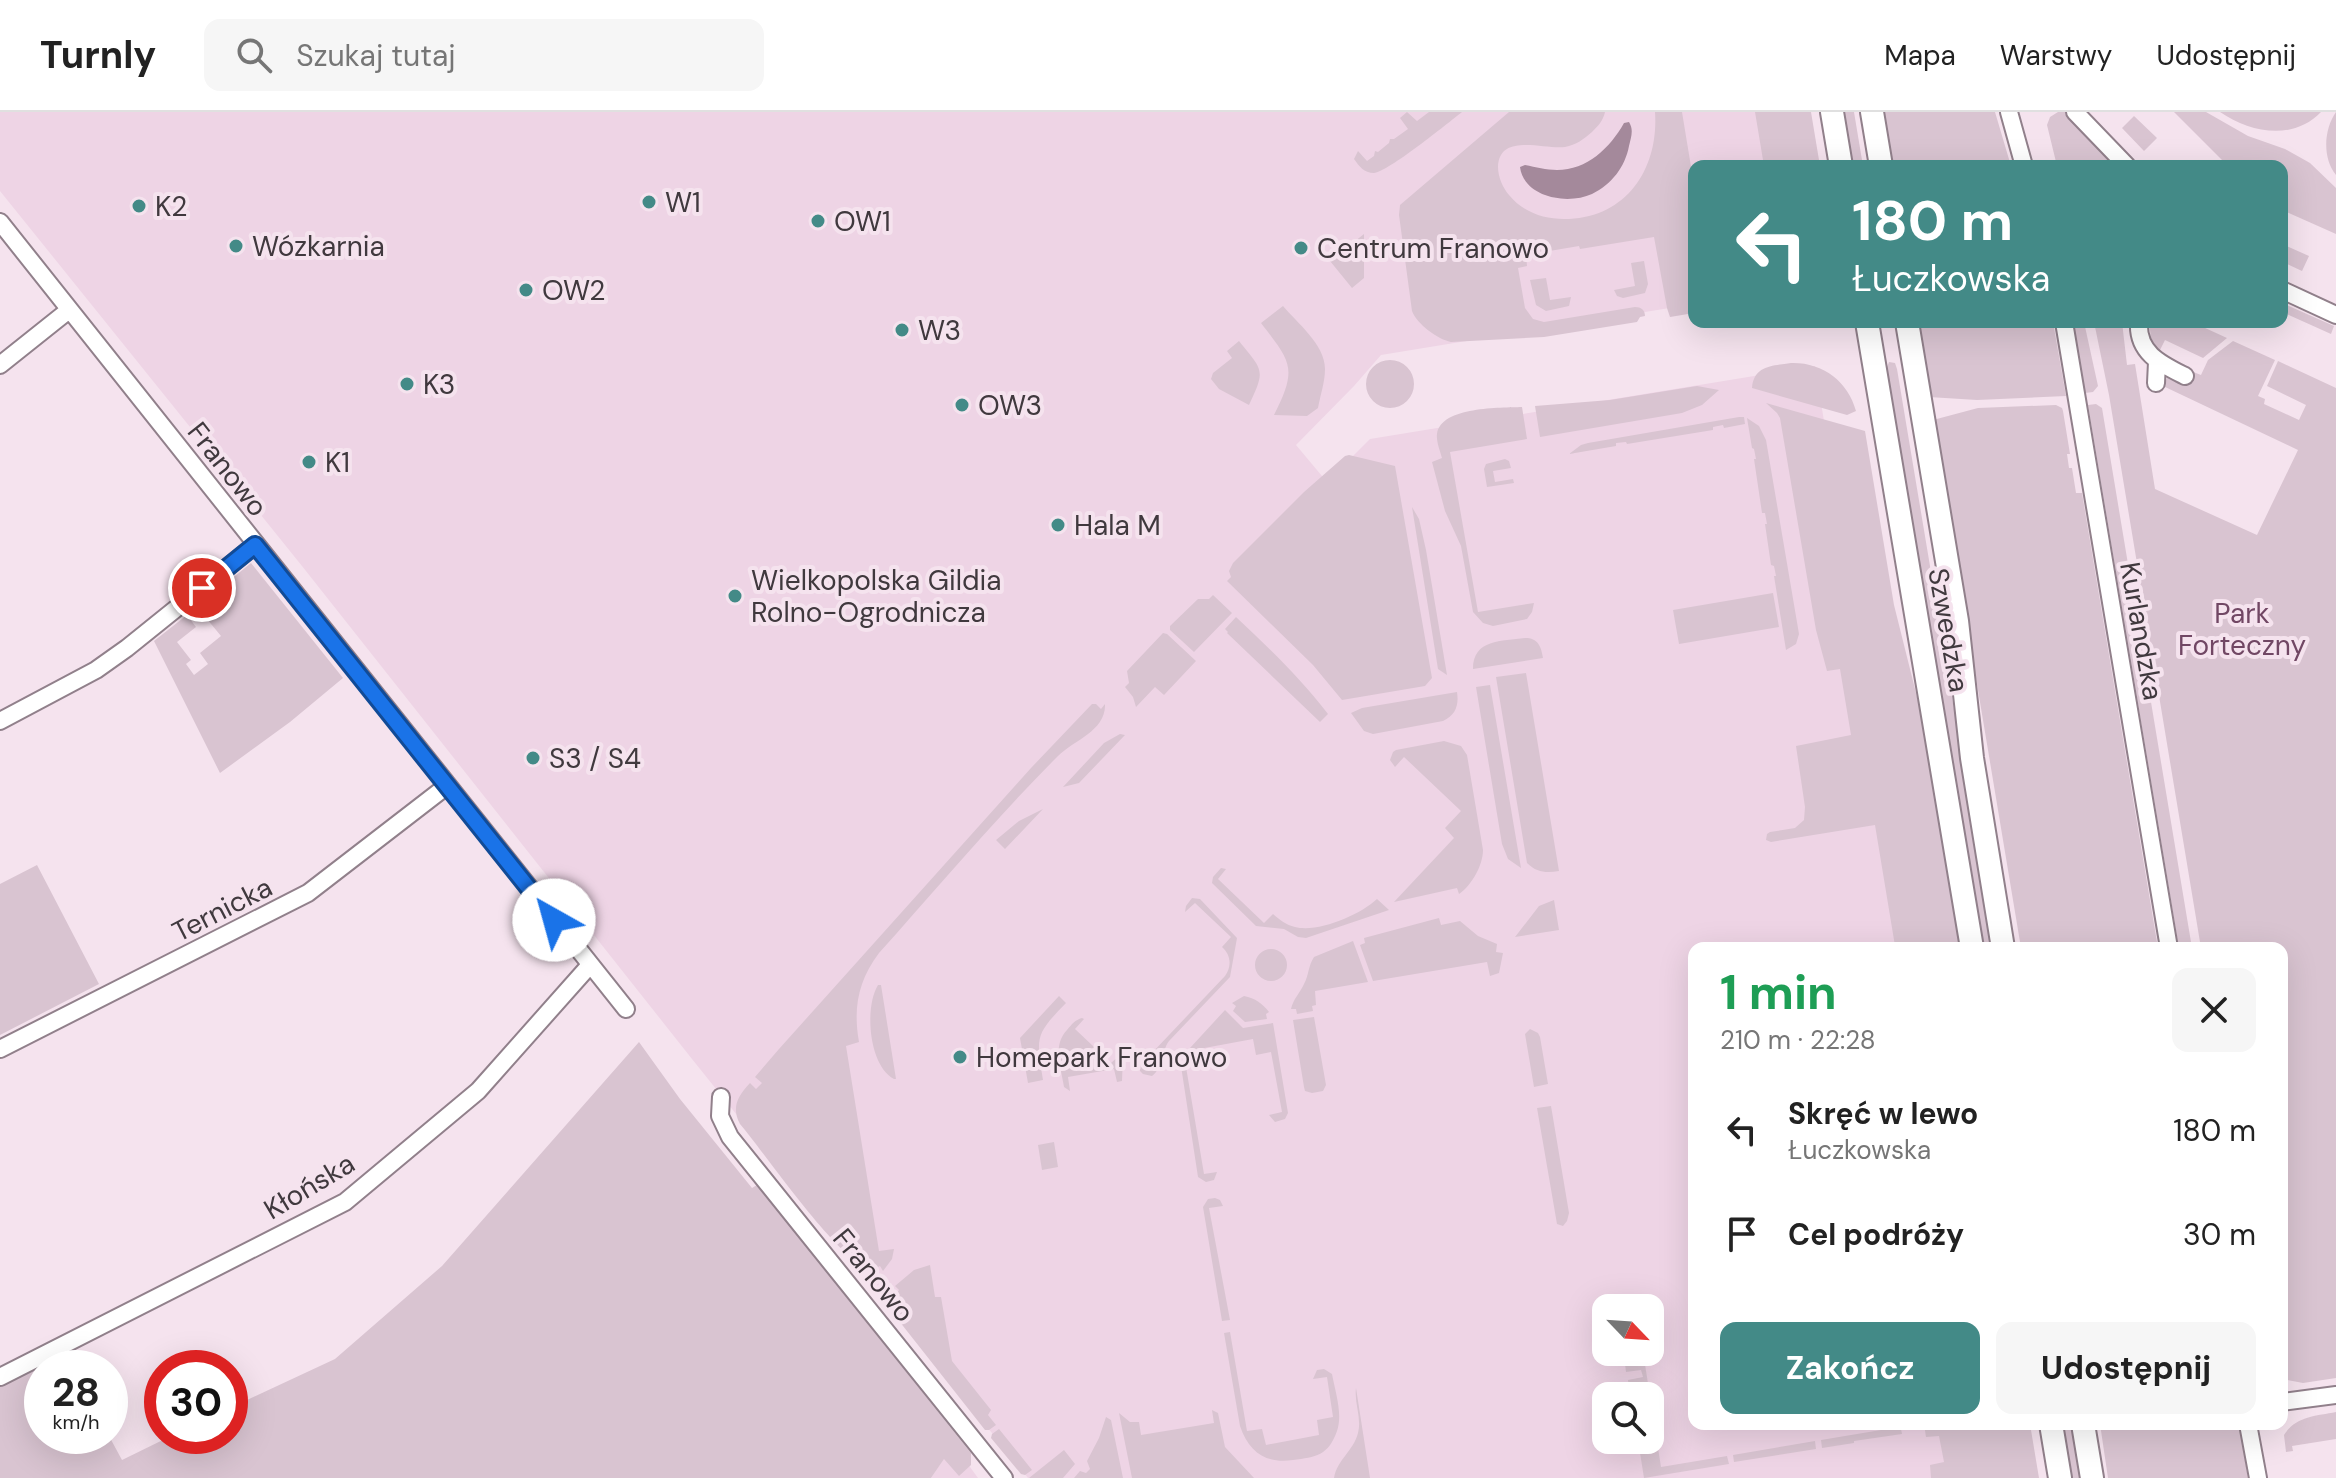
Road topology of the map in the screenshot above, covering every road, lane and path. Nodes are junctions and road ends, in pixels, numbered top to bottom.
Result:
1 (1832, 112) edge
2 (1872, 112) edge
3 (2009, 112) edge
4 (2075, 112) edge
5 (1840, 160) edge
6 (1880, 160) edge
7 (2022, 160) edge
8 (2121, 160) edge
9 (0, 222) edge
10 (2288, 293) edge
11 (69, 310) junction
12 (2336, 315) edge
13 (1868, 328) edge
14 (1908, 328) edge
15 (2065, 328) edge
16 (2138, 328) edge
17 (2157, 362) junction
18 (0, 365) edge
19 (2185, 376) dead end
20 (2156, 383) dead end
21 (255, 545) junction
22 (0, 721) edge
23 (448, 785) junction
24 (1971, 942) edge
25 (2002, 942) edge
26 (2168, 942) edge
27 (590, 965) junction
28 (626, 1009) dead end
29 (0, 1049) edge
30 (721, 1097) dead end
31 (0, 1377) edge
32 (2336, 1395) edge
33 (2288, 1401) edge
34 (2052, 1430) edge
35 (2084, 1430) edge
36 (2249, 1430) edge
37 (1004, 1478) edge
38 (2060, 1478) edge
39 (2092, 1478) edge
40 (2258, 1478) edge

1 - 5 street
2 - 6 street
3 - 7 street
4 - 8 street
9 - 11 street, Franowo
10 - 12 street
11 - 18 street
11 - 21 street, Franowo
13 - 24 street, Szwedzka
14 - 25 street, Szwedzka
15 - 26 street, Kurlandzka
16 - 17 street
17 - 19 street
17 - 20 street
21 - 22 street
21 - 23 street, Franowo
23 - 27 street, Franowo
23 - 29 street, Ternicka
27 - 28 street, Franowo
27 - 31 street, Kłońska
30 - 37 street, Franowo
32 - 33 street
34 - 38 street
35 - 39 street
36 - 40 street

